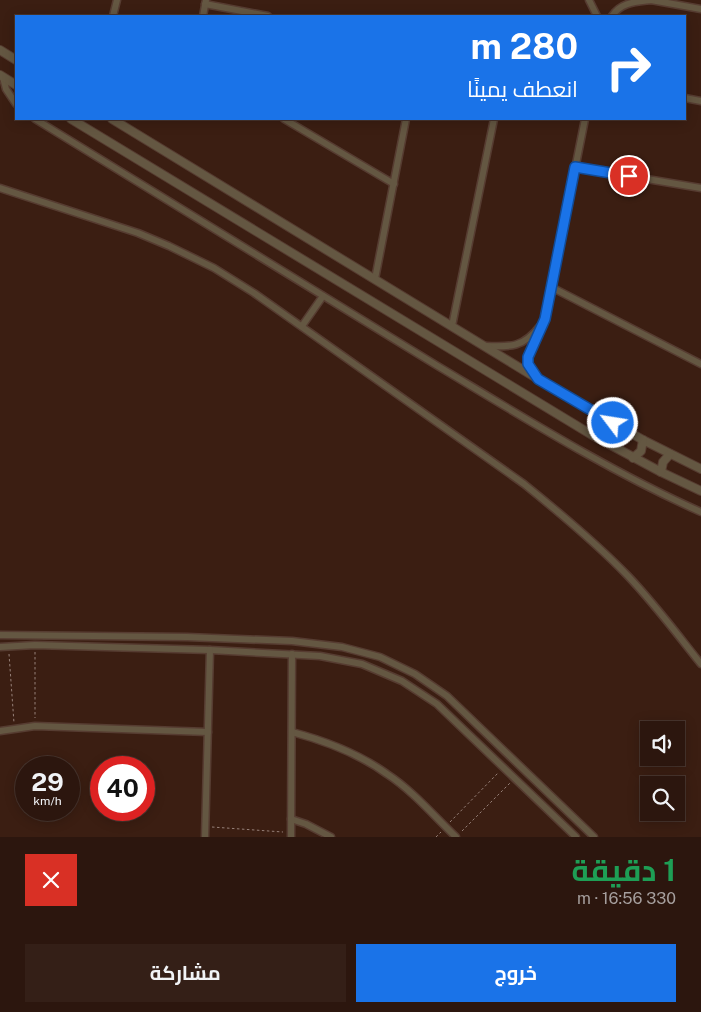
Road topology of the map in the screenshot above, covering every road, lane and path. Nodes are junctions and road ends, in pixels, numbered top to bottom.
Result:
1 (117, 0) edge
2 (589, 0) edge
3 (651, 0) edge
4 (206, 2) edge
5 (701, 9) edge
6 (113, 15) edge
7 (203, 15) edge
8 (264, 15) edge
9 (596, 15) edge
10 (613, 15) edge
11 (0, 50) edge
12 (15, 59) edge
13 (2, 76) edge
14 (15, 84) edge
15 (686, 98) edge
16 (701, 101) edge
17 (15, 102) edge
18 (37, 120) edge
19 (73, 120) edge
20 (114, 120) edge
21 (286, 120) edge
22 (406, 120) edge
23 (494, 120) edge
24 (585, 120) edge
25 (575, 167) junction
26 (394, 184) junction
27 (0, 188) edge
28 (701, 188) edge
29 (375, 279) junction
30 (551, 287) junction
31 (323, 296) junction
32 (545, 319) junction
33 (302, 326) junction
34 (452, 326) junction
35 (485, 346) junction
36 (701, 364) edge
37 (538, 379) junction
38 (643, 440) junction
39 (670, 454) junction
40 (633, 458) junction
41 (701, 469) edge
42 (661, 472) junction
43 (701, 491) edge
44 (701, 512) edge
45 (0, 634) edge
46 (35, 645) junction
47 (9, 646) junction
48 (0, 647) edge
49 (210, 650) junction
50 (292, 654) junction
51 (701, 664) edge
52 (35, 726) junction
53 (14, 728) junction
54 (0, 731) edge
55 (208, 732) junction
56 (292, 732) junction
57 (504, 767) junction
58 (514, 778) junction
59 (291, 819) junction
60 (207, 826) junction
61 (446, 827) junction
62 (291, 835) edge
63 (205, 837) edge
64 (331, 837) edge
65 (436, 837) edge
66 (456, 837) edge
67 (576, 837) edge
68 (594, 837) edge

1 - 6 street
2 - 9 street
3 - 5 street
3 - 10 street
4 - 7 street
4 - 8 street
11 - 12 street
13 - 14 street
13 - 17 street
15 - 16 street
18 - 31 street
19 - 40 street
20 - 29 street
21 - 26 street
22 - 26 street
23 - 34 street
24 - 25 street
25 - 28 street
25 - 30 street
26 - 29 street
27 - 33 street
29 - 34 street
30 - 32 street
30 - 36 street
31 - 33 street
31 - 44 street
32 - 35 street
32 - 37 street
33 - 51 street
34 - 35 street
35 - 37 street
37 - 38 street
38 - 39 street
38 - 40 street
39 - 41 street
39 - 42 street
40 - 42 street
42 - 43 street
45 - 68 street
46 - 47 street
46 - 49 street
46 - 52 path
47 - 48 street
47 - 53 path
49 - 50 street
49 - 55 street
50 - 56 street
50 - 57 street
52 - 53 street
52 - 55 street
53 - 54 street
55 - 60 street
56 - 59 street
56 - 61 street
57 - 58 street
57 - 61 path
58 - 66 path
58 - 67 street
59 - 62 street
59 - 64 street
60 - 62 path
60 - 63 street
61 - 65 path
61 - 66 street

